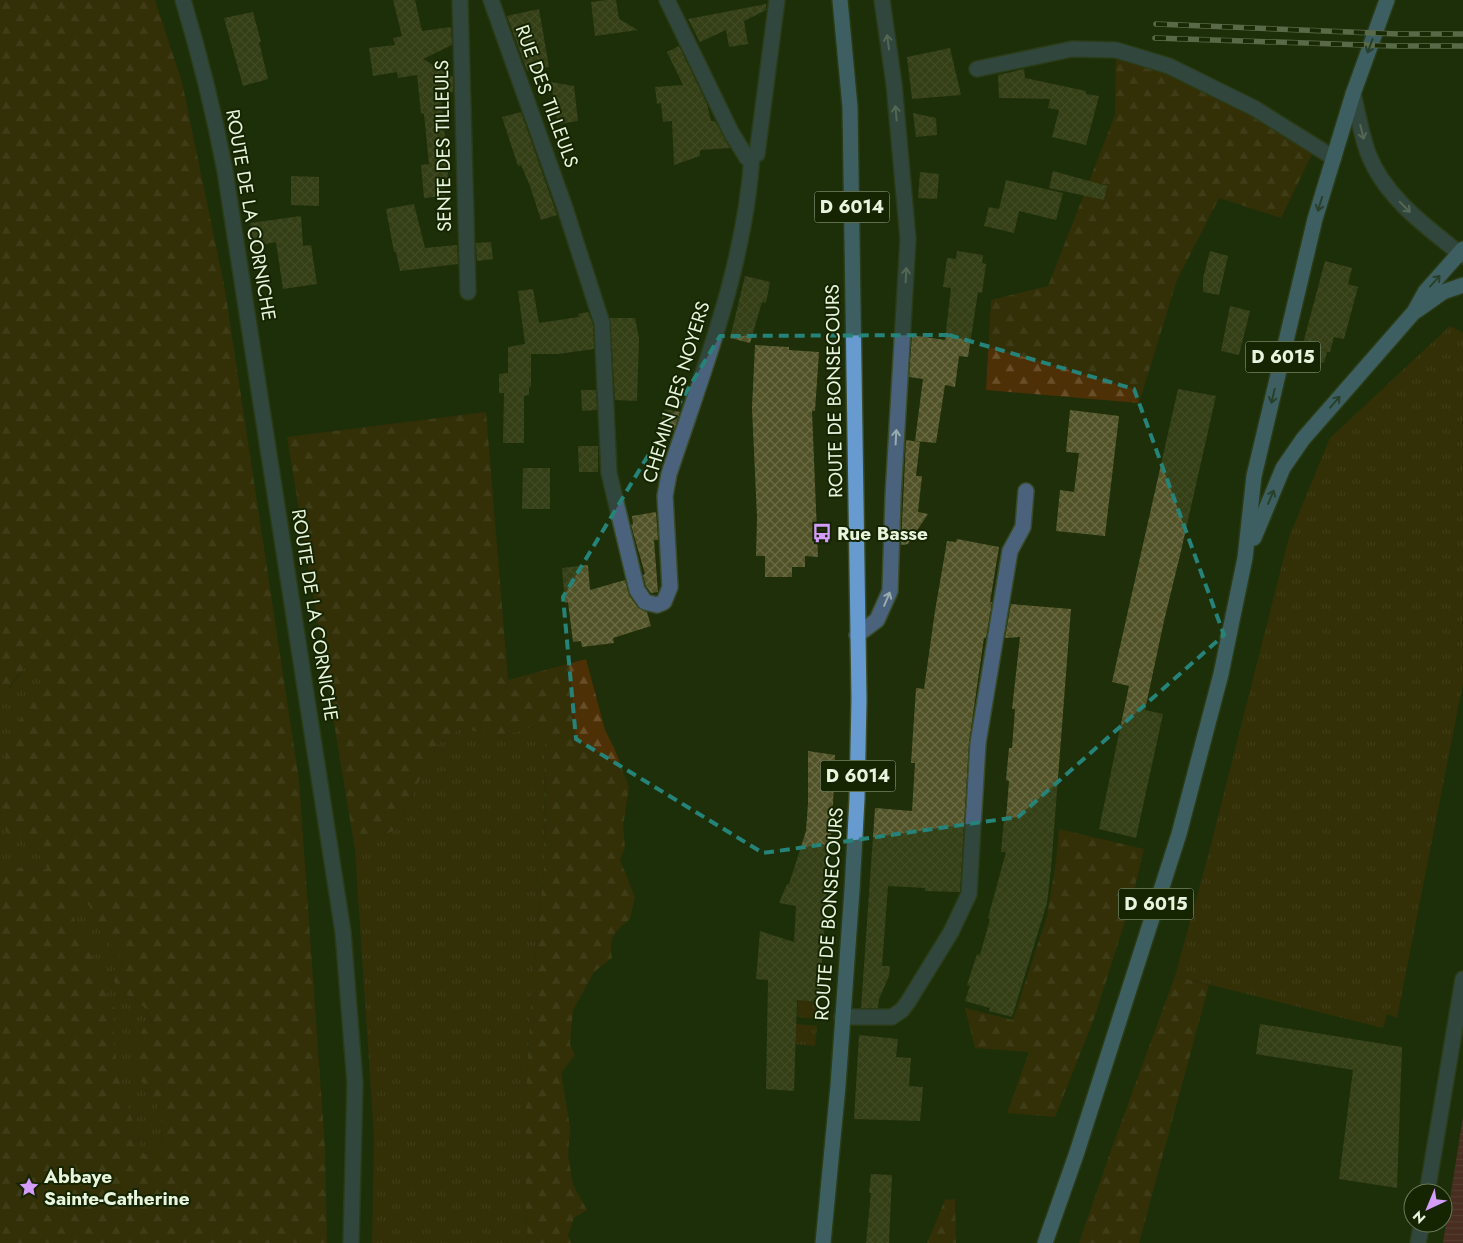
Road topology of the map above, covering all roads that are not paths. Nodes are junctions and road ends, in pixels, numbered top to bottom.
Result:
1 (183, 0) edge
2 (460, 0) edge
3 (491, 0) edge
4 (668, 0) edge
5 (777, 0) edge
6 (840, 0) edge
7 (882, 0) edge
8 (1387, 0) edge
9 (977, 69) dead end
10 (1353, 94) junction
11 (752, 156) junction
12 (1334, 158) junction
13 (564, 204) joint
14 (1462, 253) edge
15 (1463, 285) edge
16 (468, 292) dead end
17 (1414, 312) junction
18 (1026, 491) dead end
19 (1245, 558) junction
20 (857, 635) junction
21 (1463, 979) edge
22 (842, 1017) junction
23 (1429, 1183) edge
24 (351, 1243) edge
25 (823, 1243) edge
26 (1045, 1243) edge

1 - 24 street, ROUTE DE LA CORNICHE
2 - 16 street, SENTE DES TILLEULS
3 - 13 street, RUE DES TILLEULS
4 - 11 street
5 - 11 street, CHEMIN DES NOYERS
6 - 20 main road, ROUTE DE BONSECOURS / D 6014
20 -> 7 street
8 -> 10 main road, D 6015
9 - 12 street
10 - 12 main road, D 6015
10 -> 14 street
11 - 13 street, CHEMIN DES NOYERS
12 -> 19 main road, D 6015
17 -> 14 main road, D 6015
15 - 17 main road
19 -> 17 main road, D 6015
18 - 22 street
19 - 26 main road, D 6015
20 - 22 main road, ROUTE DE BONSECOURS / D 6014
21 - 23 street
22 - 25 main road, ROUTE DE BONSECOURS / D 6014

